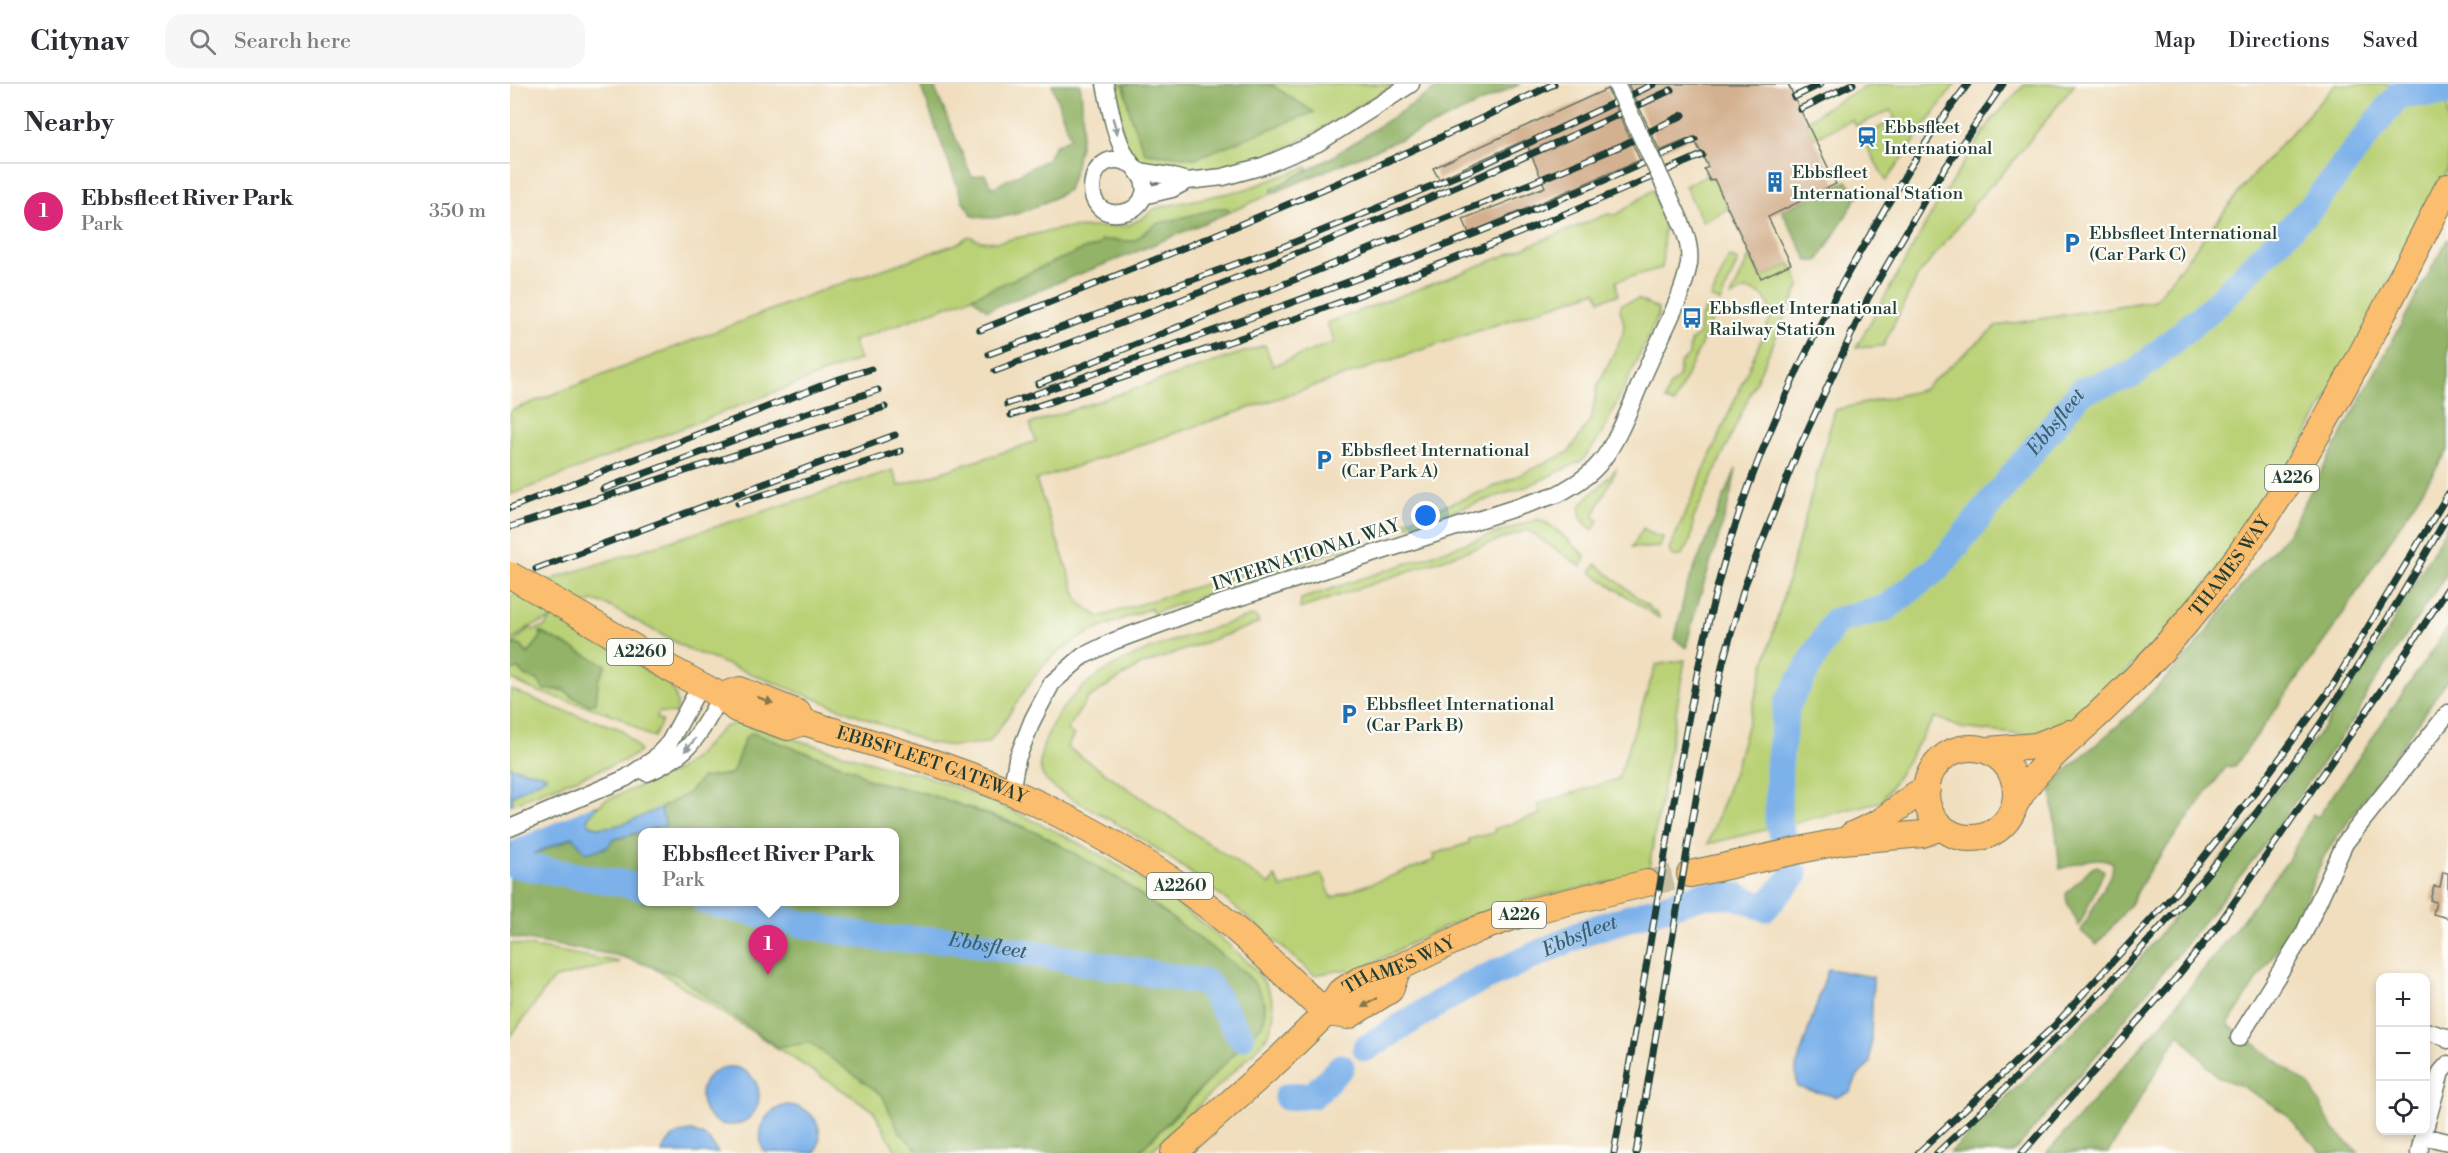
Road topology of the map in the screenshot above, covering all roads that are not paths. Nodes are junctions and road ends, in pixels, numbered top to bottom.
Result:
1 (1105, 84) edge
2 (1411, 84) edge
3 (1616, 84) edge
4 (1135, 168) junction
5 (1187, 182) junction
6 (2448, 187) edge
7 (1143, 196) junction
8 (510, 575) edge
9 (711, 691) junction
10 (2448, 713) edge
11 (2080, 731) junction
12 (1988, 750) junction
13 (626, 778) junction
14 (1927, 789) junction
15 (1011, 792) junction
16 (2017, 801) junction
17 (1941, 826) junction
18 (510, 828) edge
19 (1842, 841) junction
20 (1690, 874) tunnel mouth
21 (1647, 883) tunnel mouth
22 (1326, 1013) junction
23 (2430, 1032) edge
24 (2239, 1038) dead end
25 (2448, 1040) edge
26 (2448, 1064) edge
27 (2430, 1108) edge
28 (2430, 1133) edge
29 (2423, 1135) edge
30 (2448, 1142) edge
31 (1174, 1153) edge
32 (2419, 1153) edge

1 -> 4 street
2 - 5 street
3 - 15 street, INTERNATIONAL WAY, bridge
4 - 5 street
4 - 7 street
4 - 7 street
5 - 7 street
6 - 11 main road, THAMES WAY / A226
8 - 9 main road, A2260, bridge
9 - 13 street
9 -> 13 street
9 - 15 main road, EBBSFLEET GATEWAY / A2260
10 - 24 street
11 - 12 main road, THAMES WAY / A226
11 - 16 main road, THAMES WAY / A226
12 - 14 main road
12 - 16 main road
13 - 18 street
14 - 17 main road
14 - 19 main road
15 - 22 main road, EBBSFLEET GATEWAY / A2260
16 - 17 main road
17 - 19 main road
19 - 20 main road
21 - 22 main road, THAMES WAY / A226
22 - 31 main road, THAMES WAY
23 - 25 street
26 - 27 street
28 - 30 street
29 - 32 street

